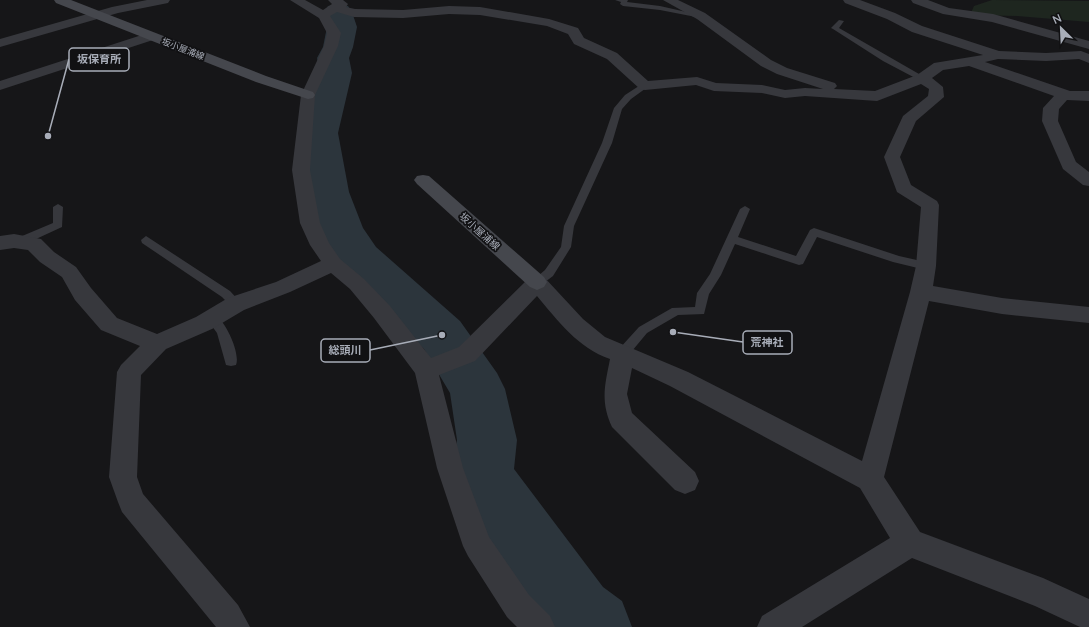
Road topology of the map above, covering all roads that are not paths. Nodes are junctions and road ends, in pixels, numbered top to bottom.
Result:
1 (60, 0) edge
2 (107, 0) edge
3 (164, 0) edge
4 (296, 0) edge
5 (618, 0) edge
6 (669, 0) edge
7 (849, 0) edge
8 (918, 0) edge
9 (336, 5) edge
10 (121, 8) junction
11 (98, 16) junction
12 (701, 16) junction
13 (841, 21) dead end
14 (152, 36) junction
15 (0, 44) edge
16 (1087, 53) edge
17 (998, 55) junction
18 (970, 62) junction
19 (922, 78) junction
20 (0, 86) edge
21 (645, 86) junction
22 (846, 94) junction
23 (1064, 94) junction
24 (308, 95) junction
25 (1089, 96) edge
26 (423, 180) dead end
27 (1089, 181) edge
28 (58, 207) dead end
29 (745, 209) dead end
30 (732, 239) junction
31 (146, 240) dead end
32 (9, 243) edge
33 (333, 264) junction
34 (926, 266) junction
35 (537, 282) junction
36 (921, 292) junction
37 (236, 304) junction
38 (1089, 314) edge
39 (212, 318) junction
40 (158, 343) junction
41 (623, 353) junction
42 (231, 361) dead end
43 (432, 368) junction
44 (870, 479) junction
45 (685, 480) dead end
46 (910, 543) junction
47 (1089, 615) edge
48 (234, 627) edge
49 (539, 627) edge
50 (773, 627) edge

1 - 11 main road, 坂小屋浦線
2 - 10 street
3 - 10 street
4 - 9 street
5 - 12 lane
6 - 12 street
7 - 17 street
8 - 16 street
9 - 21 street
9 - 24 street
10 - 11 street
11 - 14 main road, 坂小屋浦線
11 - 15 street
12 - 22 street
13 - 19 lane
14 - 20 street
14 - 24 main road, 坂小屋浦線
16 - 17 street
17 - 18 street
18 - 19 street
18 - 23 street
19 - 22 street
19 - 34 street
21 - 22 street
21 - 35 lane
23 - 25 street
23 - 27 street
24 - 33 street
26 - 35 main road, 坂小屋浦線
28 - 32 lane
29 - 30 lane
30 - 34 lane
30 - 41 lane
31 - 37 lane
32 - 40 street
33 - 37 street
33 - 43 street
34 - 36 street
35 - 41 street
35 - 43 street
36 - 38 street
36 - 44 street
37 - 39 street
39 - 40 street
39 - 42 lane
40 - 48 street
41 - 44 street
41 - 45 street
43 - 49 street
44 - 46 street
46 - 47 street
46 - 50 street

